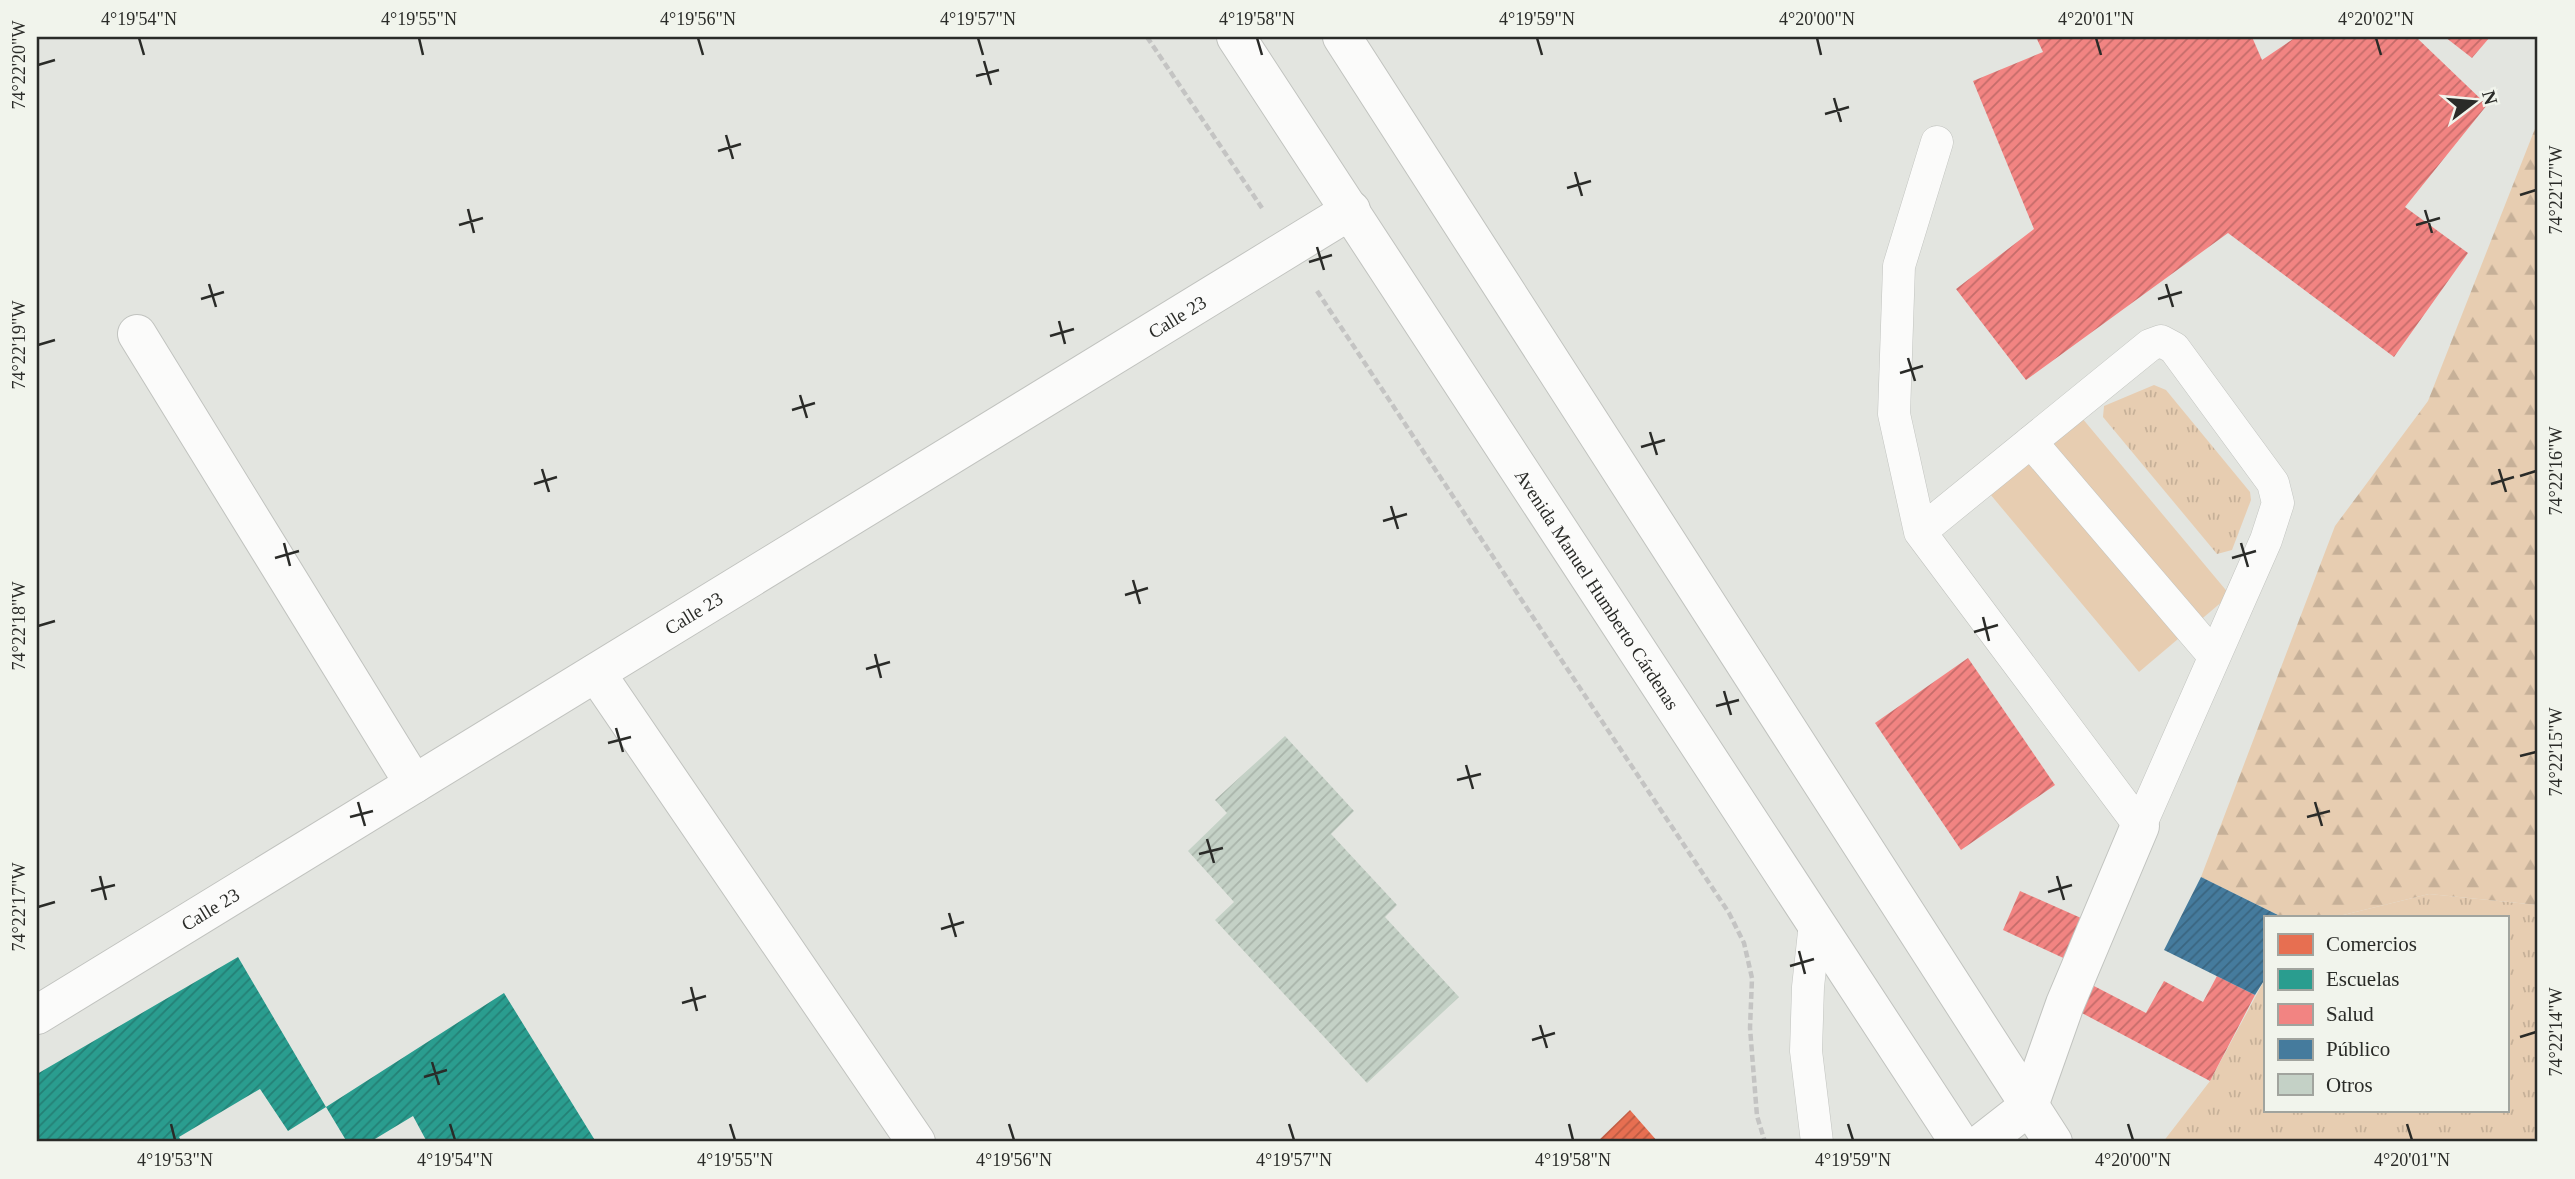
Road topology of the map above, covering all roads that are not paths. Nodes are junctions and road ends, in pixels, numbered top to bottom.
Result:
1 (1236, 37) edge
2 (1342, 37) edge
3 (1937, 142) dead end
4 (1351, 210) junction
5 (137, 334) dead end
6 (2031, 442) junction
7 (1920, 531) junction
8 (2214, 656) junction
9 (596, 673) junction
10 (414, 783) junction
11 (2140, 826) junction
12 (1815, 923) junction
13 (37, 1015) edge
14 (2029, 1106) junction
15 (916, 1142) edge
16 (1817, 1142) edge
17 (1959, 1142) edge
18 (1983, 1142) edge
19 (2053, 1142) edge

1 - 4 street, Avenida Manuel Humberto Cárdenas
2 - 14 street
3 - 7 lane
4 - 9 street, Calle 23
4 - 12 street, Avenida Manuel Humberto Cárdenas
5 - 10 street
6 - 7 lane
6 - 8 lane
6 - 8 lane
7 - 11 lane
8 - 11 lane
9 - 10 street, Calle 23
9 - 15 street
10 - 13 street, Calle 23
11 - 14 street
12 - 16 lane
12 - 17 street, Avenida Manuel Humberto Cárdenas
14 - 18 street
14 - 19 street

